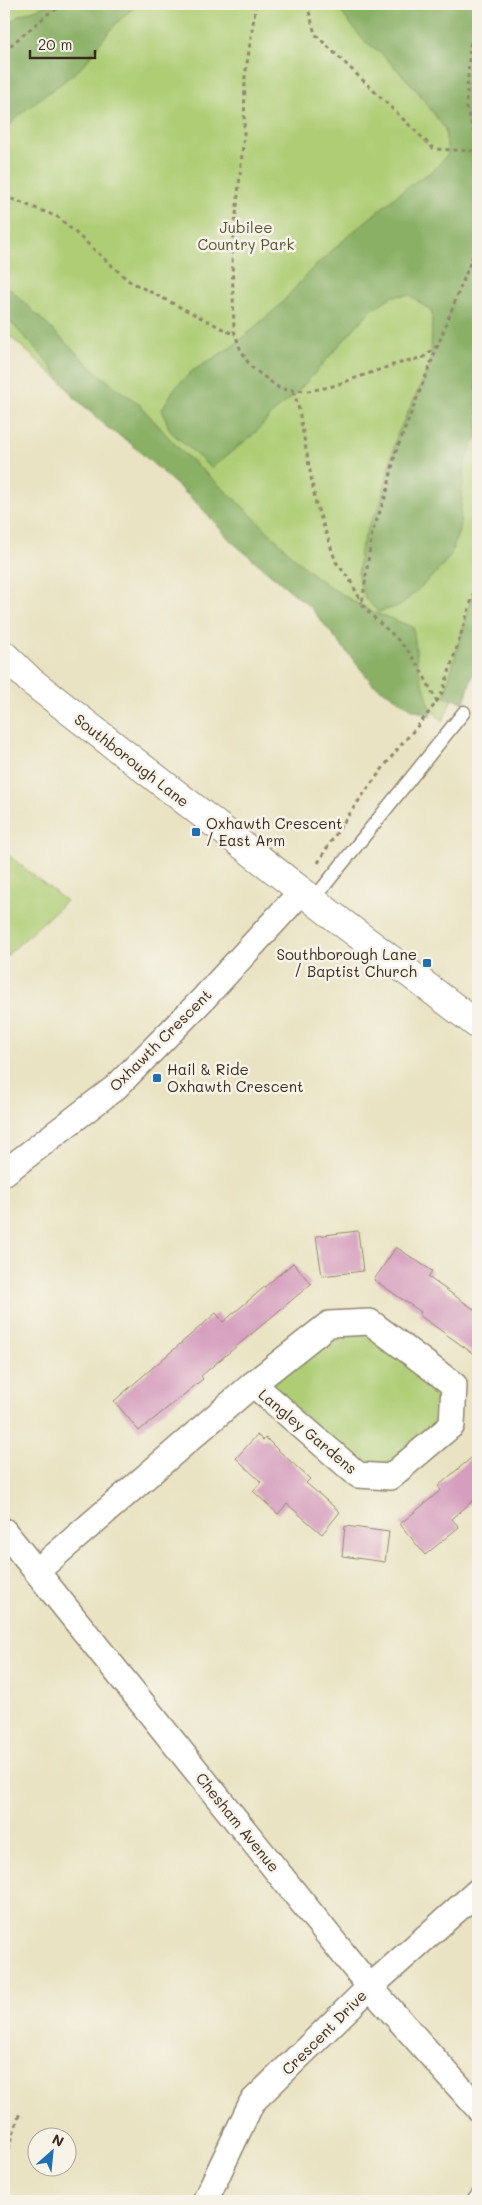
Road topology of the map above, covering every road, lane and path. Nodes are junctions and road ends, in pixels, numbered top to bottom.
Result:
1 (67, 4) edge
2 (256, 4) edge
3 (307, 4) edge
4 (478, 28) edge
5 (4, 51) edge
6 (478, 145) edge
7 (478, 151) edge
8 (4, 196) edge
9 (478, 243) edge
10 (235, 335) junction
11 (439, 344) junction
12 (294, 391) junction
13 (478, 580) edge
14 (362, 604) junction
15 (4, 655) edge
16 (437, 702) junction
17 (464, 712) dead end
18 (308, 895) junction
19 (478, 1025) edge
20 (4, 1173) edge
21 (253, 1384) junction
22 (4, 1531) edge
23 (37, 1571) junction
24 (478, 1891) edge
25 (370, 1987) junction
26 (478, 2108) edge
27 (20, 2112) dead end
28 (4, 2164) edge
29 (478, 2194) edge
30 (205, 2201) edge
31 (473, 2201) edge

1 - 5 path
2 - 10 path
3 - 7 path
4 - 6 path
8 - 10 path
9 - 11 path
10 - 12 path
11 - 12 path
11 - 14 path
12 - 14 path
13 - 16 path
14 - 16 path
15 - 18 street, Southborough Lane
16 - 18 path
17 - 18 lane
18 - 19 street, Southborough Lane
18 - 20 street, Oxhawth Crescent
21 - 21 street, Langley Gardens
21 - 23 street, Langley Gardens
22 - 23 street, Chesham Avenue
23 - 25 street, Chesham Avenue
24 - 25 street, Crescent Drive
25 - 26 street, Chesham Avenue
25 - 30 street, Crescent Drive
27 - 28 path
29 - 31 lane

